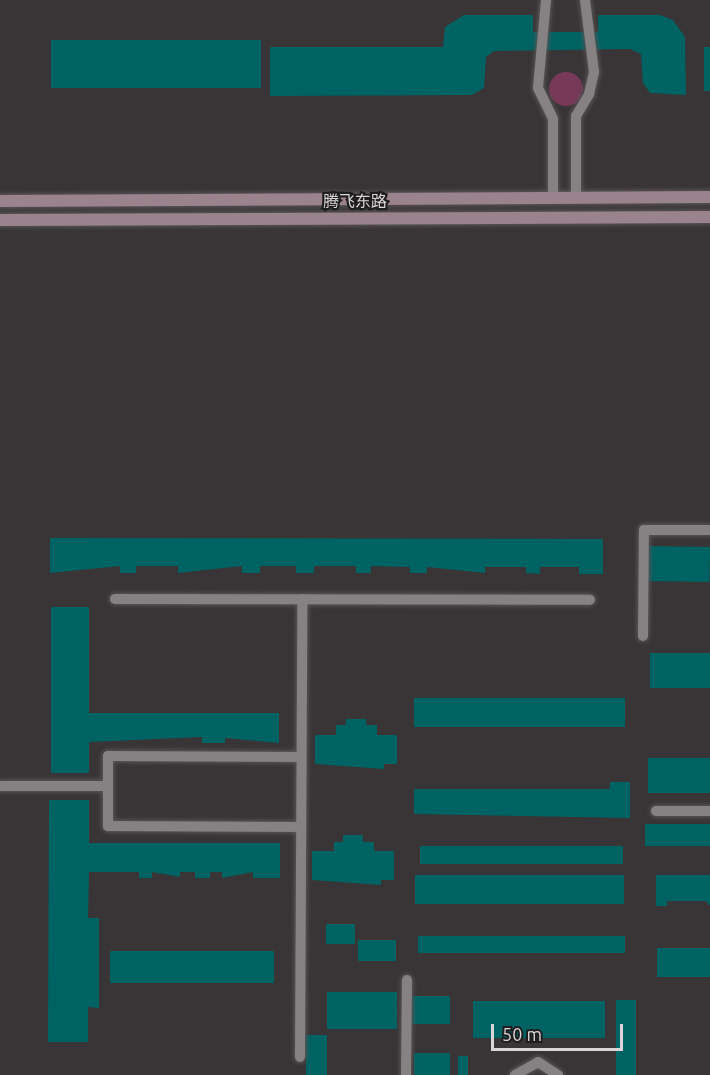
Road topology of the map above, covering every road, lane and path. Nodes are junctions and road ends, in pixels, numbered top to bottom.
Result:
1 (546, 0) edge
2 (585, 0) edge
3 (710, 197) edge
4 (553, 198) junction
5 (576, 198) junction
6 (0, 201) edge
7 (710, 217) edge
8 (0, 220) edge
9 (710, 530) edge
10 (115, 598) dead end
11 (302, 599) junction
12 (590, 600) dead end
13 (643, 636) dead end
14 (301, 757) junction
15 (0, 786) edge
16 (108, 786) junction
17 (656, 811) dead end
18 (710, 811) edge
19 (301, 827) junction
20 (407, 980) dead end
21 (300, 1057) dead end
22 (405, 1075) edge
23 (515, 1075) edge
24 (558, 1075) edge

1 - 4 lane
2 - 5 lane
3 - 5 street, 腾飞东路
4 - 5 street, 腾飞东路
4 - 6 street, 腾飞东路
7 - 8 street, 腾飞东路
9 - 13 lane
10 - 11 lane
11 - 12 lane
11 - 14 lane
14 - 16 lane
14 - 19 lane
15 - 16 lane
16 - 19 lane
17 - 18 lane
19 - 21 lane
20 - 22 lane
23 - 24 lane

